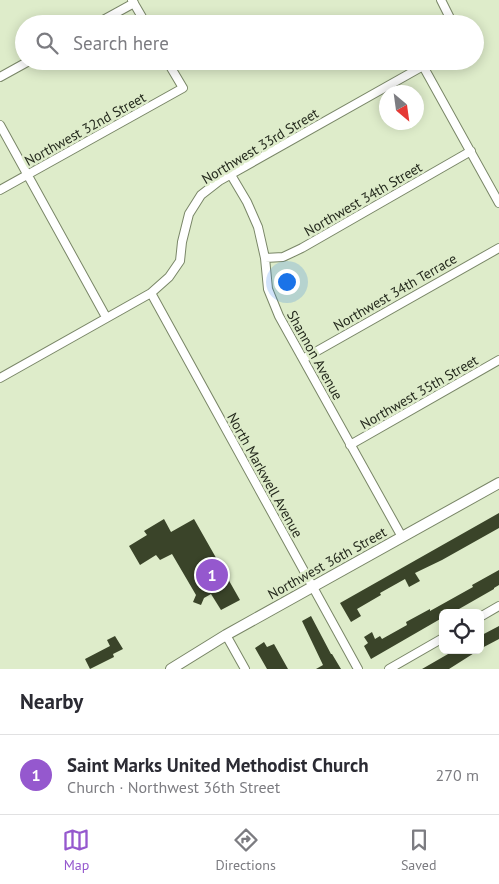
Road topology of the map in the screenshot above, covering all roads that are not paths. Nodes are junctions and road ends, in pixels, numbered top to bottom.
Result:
1 (441, 0) edge
2 (133, 1) edge
3 (110, 15) edge
4 (141, 15) edge
5 (448, 15) edge
6 (15, 69) edge
7 (172, 70) edge
8 (416, 70) edge
9 (425, 70) edge
10 (0, 78) edge
11 (0, 125) edge
12 (471, 151) junction
13 (29, 175) junction
14 (231, 175) junction
15 (0, 190) edge
16 (499, 203) edge
17 (499, 248) edge
18 (265, 258) junction
19 (150, 293) junction
20 (106, 317) junction
21 (303, 359) junction
22 (499, 360) edge
23 (0, 378) edge
24 (350, 445) junction
25 (499, 483) edge
26 (402, 537) junction
27 (313, 587) junction
28 (499, 606) edge
29 (484, 615) edge
30 (226, 635) junction
31 (439, 640) edge
32 (171, 669) edge
33 (245, 669) edge
34 (358, 669) edge
35 (389, 669) edge

1 - 5 street
2 - 3 street
2 - 4 street
6 - 10 street
7 - 13 street, Northwest 32nd Street
8 - 14 street, Northwest 33rd Street
9 - 12 street
11 - 13 street
12 - 16 street
12 - 18 street, Northwest 34th Street
13 - 15 street, Northwest 32nd Street
13 - 20 street
14 - 18 street, Shannon Avenue
14 - 19 street, Northwest 33rd Street
17 - 21 street, Northwest 34th Terrace
18 - 21 street, Shannon Avenue
19 - 20 street, Northwest 33rd Street
19 - 27 street, North Markwell Avenue
20 - 23 street, Northwest 33rd Street
21 - 24 street, Shannon Avenue
22 - 24 street, Northwest 35th Street
24 - 26 street, Shannon Avenue
25 - 26 street, Northwest 36th Street
26 - 27 street, Northwest 36th Street
27 - 30 street, Northwest 36th Street
27 - 34 street, North Markwell Avenue
28 - 29 street
30 - 32 street, Northwest 36th Street
30 - 33 street
31 - 35 street

